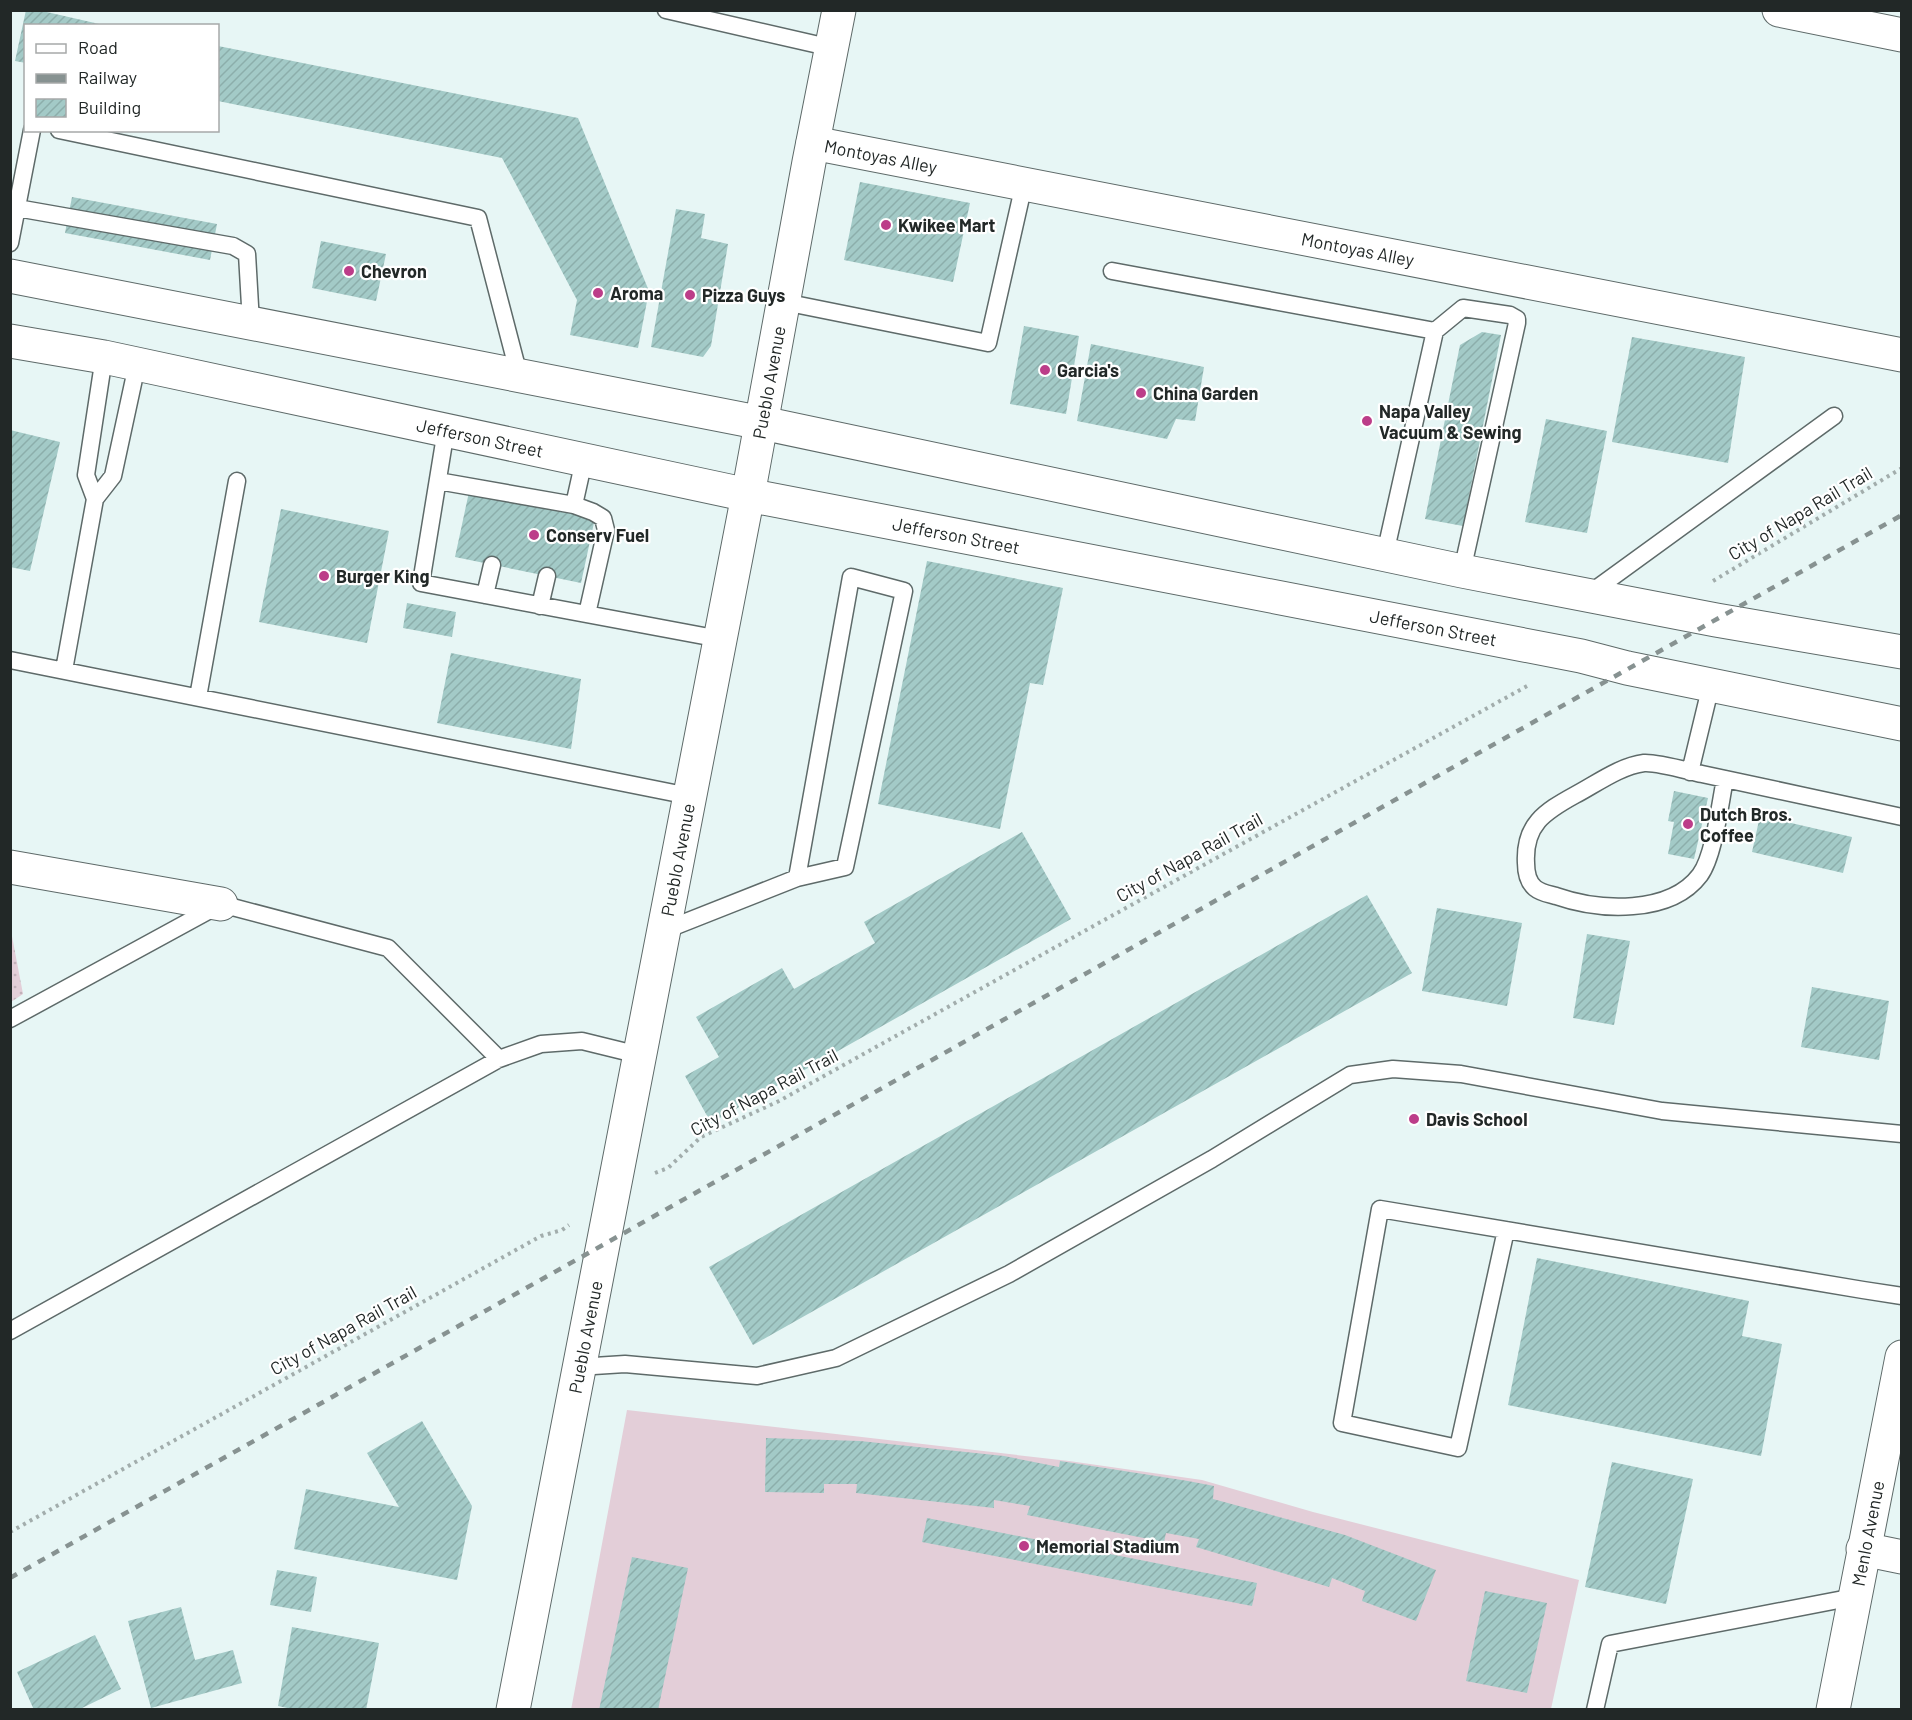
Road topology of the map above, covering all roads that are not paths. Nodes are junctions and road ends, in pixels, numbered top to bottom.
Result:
1 (666, 10) edge
2 (839, 10) edge
3 (1779, 10) edge
4 (1902, 35) edge
5 (832, 48) junction
6 (32, 132) edge
7 (69, 132) edge
8 (813, 143) junction
9 (1024, 184) junction
10 (17, 208) junction
11 (10, 243) edge
12 (1112, 271) dead end
13 (10, 276) edge
14 (784, 302) junction
15 (251, 323) junction
16 (1435, 331) junction
17 (10, 341) edge
18 (1902, 355) edge
19 (104, 357) junction
20 (137, 365) junction
21 (519, 375) junction
22 (1834, 416) dead end
23 (762, 423) junction
24 (446, 430) junction
25 (584, 460) junction
26 (237, 481) dead end
27 (438, 481) junction
28 (748, 495) junction
29 (95, 499) junction
30 (566, 506) junction
31 (1385, 554) junction
32 (492, 565) dead end
33 (1462, 571) junction
34 (547, 576) dead end
35 (1589, 594) junction
36 (485, 595) junction
37 (540, 606) junction
38 (587, 614) junction
39 (720, 639) junction
40 (1902, 652) edge
41 (10, 660) edge
42 (64, 670) junction
43 (1711, 685) junction
44 (198, 697) junction
45 (1902, 724) edge
46 (1690, 772) junction
47 (1725, 779) junction
48 (689, 796) junction
49 (1902, 817) edge
50 (10, 867) edge
51 (797, 878) junction
52 (221, 904) junction
53 (663, 931) junction
54 (10, 1019) edge
55 (639, 1054) junction
56 (498, 1059) junction
57 (1902, 1134) edge
58 (1506, 1230) junction
59 (1902, 1296) edge
60 (10, 1331) edge
61 (1902, 1357) edge
62 (578, 1367) junction
63 (1863, 1549) junction
64 (1902, 1557) edge
65 (1854, 1597) junction
66 (513, 1710) edge
67 (1595, 1710) edge
68 (1833, 1710) edge

1 - 5 lane
2 - 5 main road, Pueblo Avenue
3 - 4 main road
5 - 8 main road, Pueblo Avenue
6 - 10 lane
7 - 21 lane
8 - 9 main road, Montoyas Alley
8 - 14 main road, Pueblo Avenue
9 - 14 lane
9 - 18 main road, Montoyas Alley
10 - 11 lane
10 - 15 lane
12 - 16 lane
13 - 15 main road
14 - 23 main road, Pueblo Avenue
15 - 21 main road
16 - 31 lane
16 - 33 lane
17 - 19 main road, Jefferson Street
19 - 20 main road, Jefferson Street
19 - 29 lane
20 - 24 main road, Jefferson Street
20 - 29 lane
21 - 23 main road
22 - 35 lane
23 - 28 main road, Pueblo Avenue
23 - 31 main road
24 - 25 main road, Jefferson Street
24 - 27 lane
25 - 28 main road, Jefferson Street
25 - 30 lane
26 - 44 lane
27 - 30 lane
27 - 36 lane
28 - 39 main road, Pueblo Avenue
28 - 43 main road, Jefferson Street
29 - 42 lane
30 - 38 lane
31 - 33 main road
32 - 36 lane
33 - 35 main road
34 - 37 lane
35 - 40 main road
36 - 37 lane
37 - 38 lane
38 - 39 lane
39 - 48 main road, Pueblo Avenue
41 - 42 lane
42 - 44 lane
43 - 45 main road, Jefferson Street
43 - 46 lane
44 - 48 lane
46 - 47 lane
46 - 47 lane
47 - 49 lane
48 - 53 main road, Pueblo Avenue
50 - 52 main road
51 - 51 lane
51 - 53 lane
52 - 54 lane
52 - 56 lane
53 - 55 main road, Pueblo Avenue
55 - 56 lane
55 - 62 main road, Pueblo Avenue
56 - 60 lane
57 - 62 lane
58 - 58 lane
58 - 59 lane
61 - 63 main road, Menlo Avenue
62 - 66 main road, Pueblo Avenue
63 - 64 main road
63 - 65 main road, Menlo Avenue
65 - 67 lane
65 - 68 main road, Menlo Avenue

